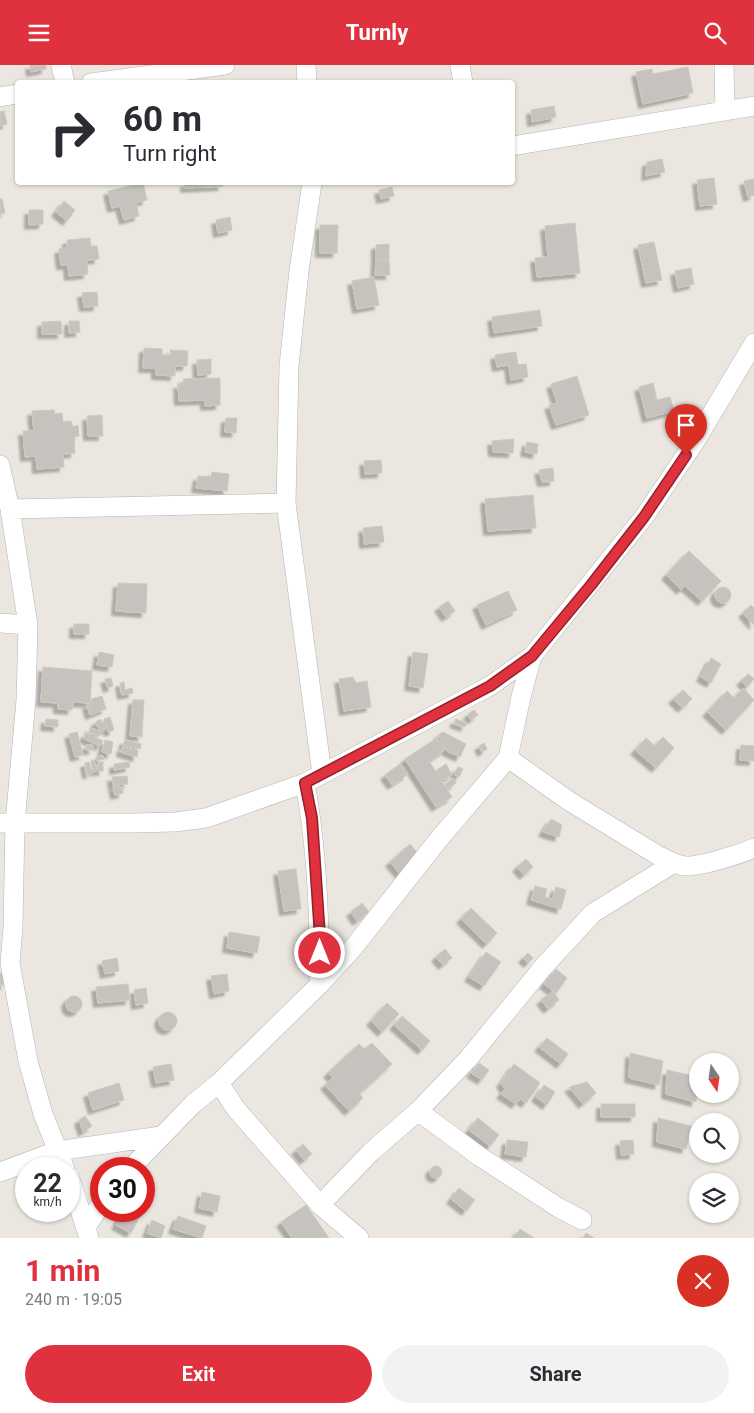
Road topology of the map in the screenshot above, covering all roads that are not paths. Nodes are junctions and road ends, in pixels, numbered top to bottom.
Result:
1 (61, 65) edge
2 (225, 65) edge
3 (306, 65) edge
4 (460, 65) edge
5 (724, 65) edge
6 (171, 69) edge
7 (64, 80) edge
8 (108, 80) edge
9 (306, 80) edge
10 (462, 80) edge
11 (15, 94) edge
12 (0, 97) edge
13 (754, 106) edge
14 (725, 111) junction
15 (515, 146) edge
16 (317, 185) edge
17 (754, 343) edge
18 (0, 465) edge
19 (286, 503) junction
20 (10, 509) junction
21 (0, 623) edge
22 (28, 625) junction
23 (532, 656) junction
24 (508, 758) junction
25 (322, 774) junction
26 (305, 783) junction
27 (8, 823) edge
28 (754, 848) edge
29 (674, 863) junction
30 (5, 955) edge
31 (319, 985) junction
32 (219, 1083) junction
33 (418, 1111) junction
34 (161, 1135) junction
35 (57, 1151) junction
36 (60, 1157) edge
37 (141, 1157) edge
38 (0, 1172) edge
39 (320, 1205) junction
40 (80, 1208) edge
41 (582, 1220) dead end
42 (88, 1232) edge
43 (359, 1238) edge

1 - 7 street
2 - 6 street
3 - 9 street
4 - 10 street
5 - 14 street
6 - 8 street
11 - 12 street
13 - 14 street
14 - 15 street
16 - 19 street
17 - 23 street
18 - 20 street
19 - 20 street
19 - 25 street
20 - 22 street
21 - 22 street
22 - 27 street
23 - 24 street
23 - 25 street
24 - 29 street
24 - 31 street
25 - 26 street
26 - 27 street
26 - 31 street
27 - 30 street
28 - 29 street
29 - 33 street
30 - 35 street
31 - 32 street
32 - 34 street
32 - 39 street
33 - 39 street
33 - 41 street
34 - 35 street
34 - 37 street
35 - 36 street
35 - 38 street
39 - 43 street
40 - 42 street

